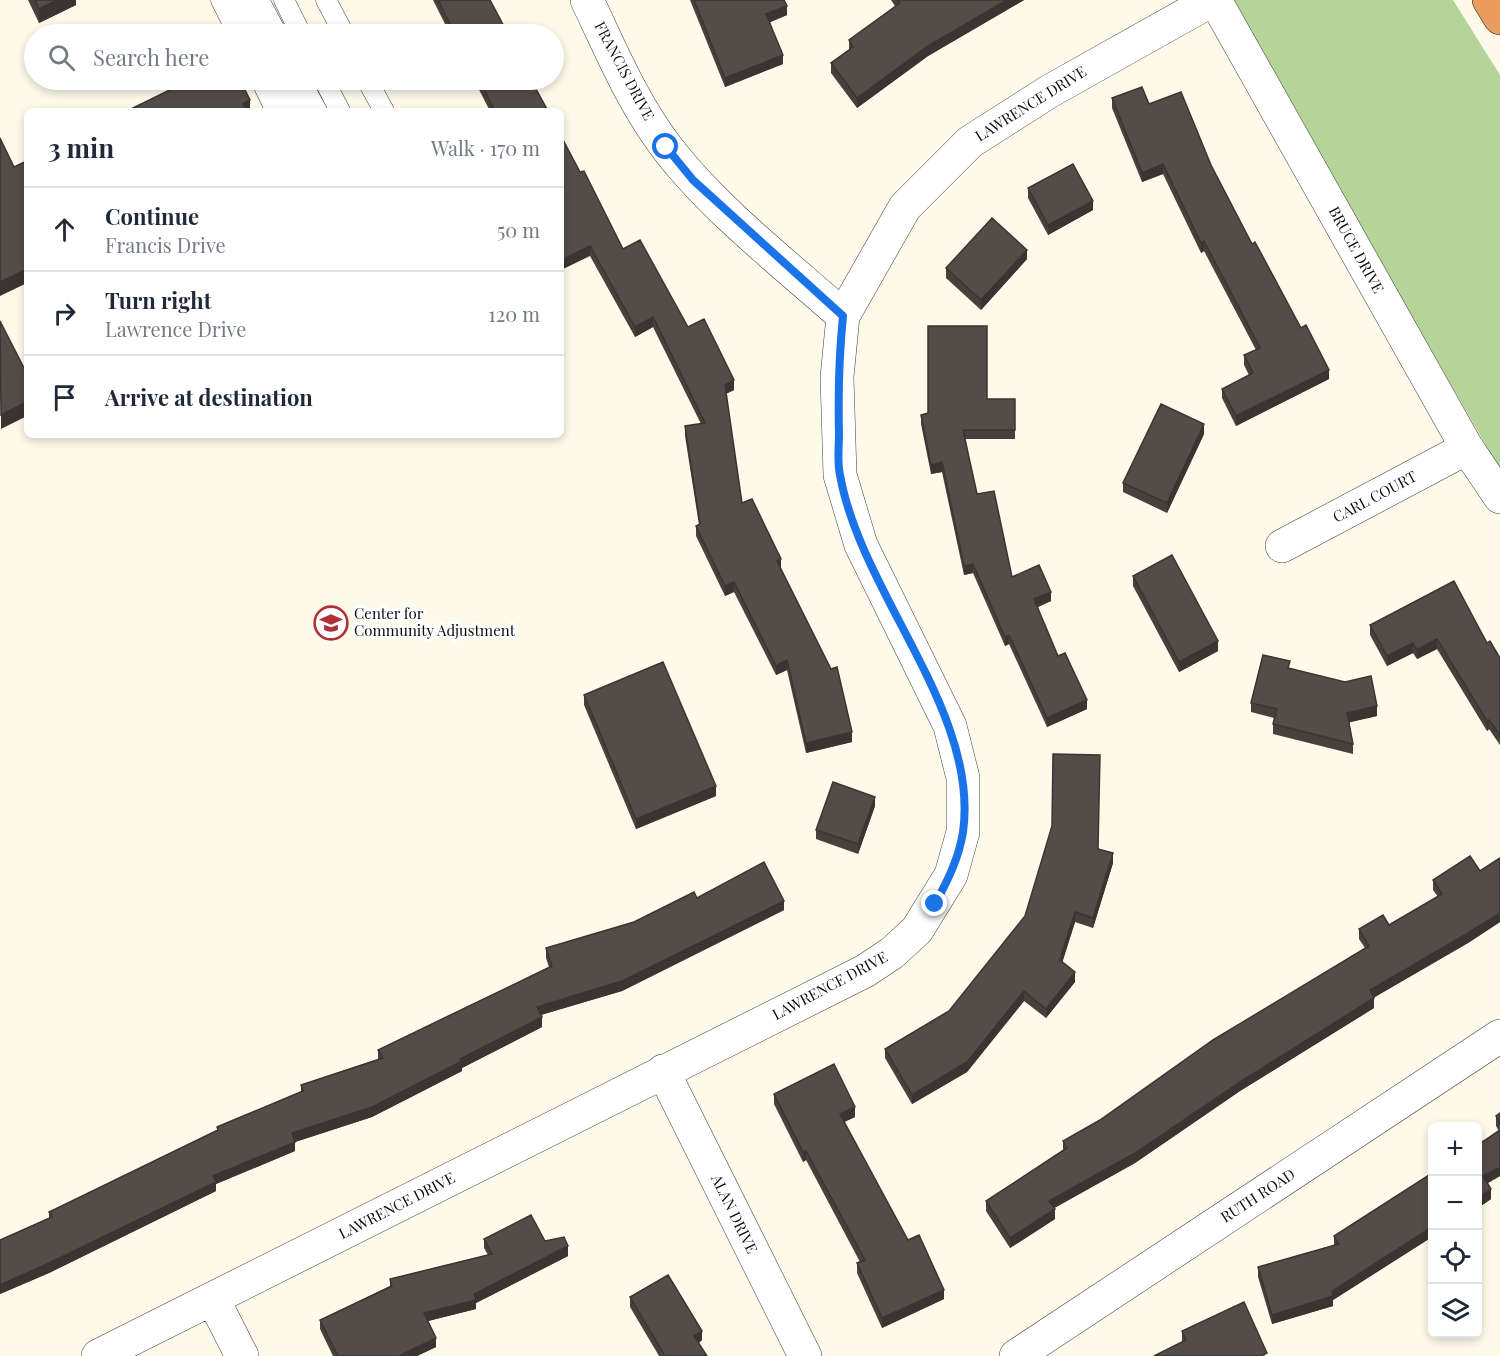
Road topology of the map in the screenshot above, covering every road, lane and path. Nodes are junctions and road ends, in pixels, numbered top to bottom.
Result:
1 (221, 0) edge
2 (242, 0) edge
3 (259, 0) edge
4 (284, 0) edge
5 (326, 0) edge
6 (587, 0) edge
7 (1214, 0) edge
8 (1489, 0) edge
9 (1500, 18) edge
10 (233, 24) edge
11 (255, 24) edge
12 (272, 24) edge
13 (296, 24) edge
14 (339, 24) edge
15 (266, 90) edge
16 (287, 90) edge
17 (305, 90) edge
18 (329, 90) edge
19 (372, 90) edge
20 (275, 108) edge
21 (296, 108) edge
22 (314, 108) edge
23 (338, 108) edge
24 (381, 108) edge
25 (843, 316) junction
26 (1467, 448) junction
27 (1500, 497) edge
28 (1282, 546) dead end
29 (1500, 1036) edge
30 (663, 1071) junction
31 (213, 1299) junction
32 (98, 1356) edge
33 (242, 1356) edge
34 (805, 1356) edge
35 (1016, 1356) edge

1 - 10 lane
2 - 11 lane
3 - 12 lane
4 - 13 lane
5 - 14 lane
6 - 25 street, FRANCIS DRIVE
7 - 25 street, LAWRENCE DRIVE
7 - 26 street, BRUCE DRIVE
8 - 9 highway
15 - 20 lane
16 - 21 lane
17 - 22 lane
18 - 23 lane
19 - 24 lane
25 - 30 street, LAWRENCE DRIVE
26 - 27 street, BRUCE DRIVE
26 - 28 street, CARL COURT
29 - 35 street, RUTH ROAD
30 - 31 street, LAWRENCE DRIVE
30 - 34 street, ALAN DRIVE
31 - 32 street, LAWRENCE DRIVE
31 - 33 street

